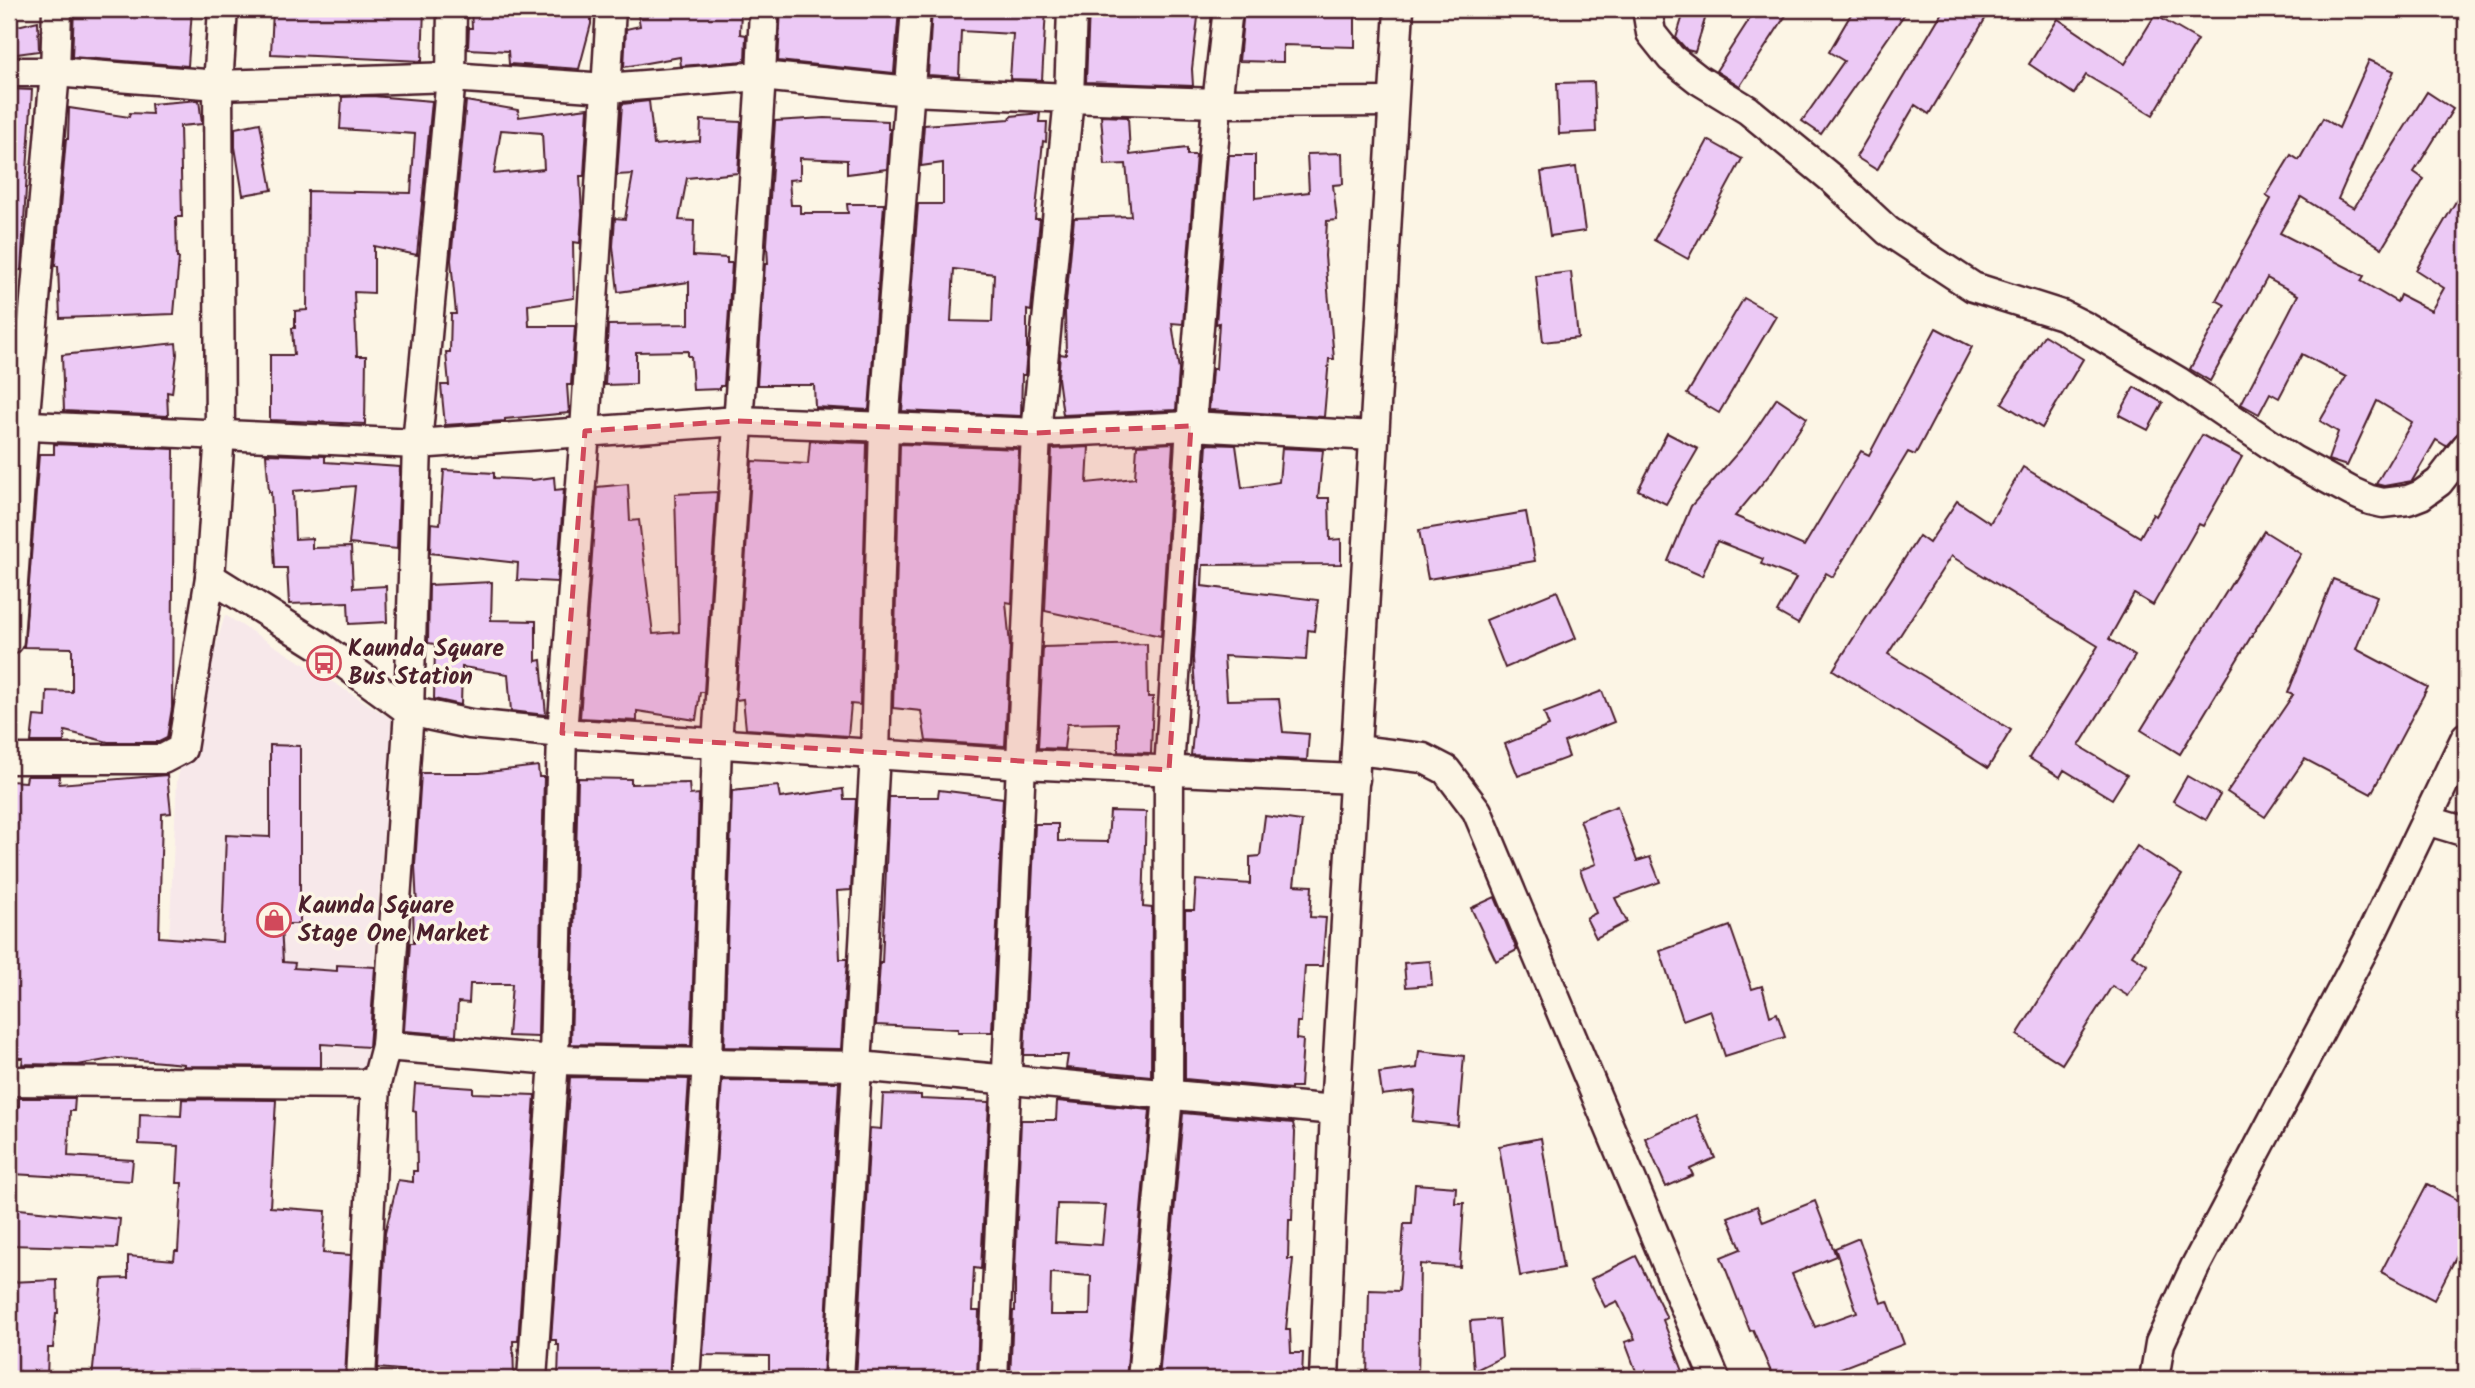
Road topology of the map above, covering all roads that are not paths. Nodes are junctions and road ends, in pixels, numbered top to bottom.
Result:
1 (57, 9) edge
2 (223, 9) edge
3 (452, 9) edge
4 (611, 9) edge
5 (764, 9) edge
6 (916, 9) edge
7 (1072, 9) edge
8 (1228, 9) edge
9 (1399, 9) edge
10 (1647, 9) edge
11 (9, 72) edge
12 (55, 72) junction
13 (761, 76) junction
14 (450, 77) junction
15 (218, 85) junction
16 (606, 88) junction
17 (910, 91) junction
18 (1069, 99) junction
19 (1393, 102) junction
20 (1217, 103) junction
21 (738, 421) junction
22 (16, 425) edge
23 (884, 425) junction
24 (1191, 426) junction
25 (585, 430) junction
26 (1036, 433) junction
27 (220, 435) junction
28 (1374, 436) junction
29 (417, 444) junction
30 (2466, 447) edge
31 (209, 577) junction
32 (9, 640) edge
33 (409, 711) junction
34 (562, 733) junction
35 (2466, 737) edge
36 (717, 743) junction
37 (1356, 750) junction
38 (875, 754) junction
39 (9, 759) edge
40 (1023, 764) junction
41 (1169, 770) junction
42 (1355, 779) junction
43 (2426, 820) junction
44 (2466, 832) edge
45 (387, 1046) junction
46 (554, 1060) junction
47 (707, 1063) junction
48 (859, 1066) junction
49 (1009, 1079) junction
50 (9, 1081) edge
51 (376, 1084) junction
52 (1168, 1096) junction
53 (1335, 1110) junction
54 (361, 1379) edge
55 (532, 1379) edge
56 (685, 1379) edge
57 (839, 1379) edge
58 (993, 1379) edge
59 (1142, 1379) edge
60 (1324, 1379) edge
61 (1715, 1379) edge
62 (2154, 1379) edge

1 - 12 street
2 - 15 street
3 - 14 street
4 - 16 street
5 - 13 street
6 - 17 street
7 - 18 street
8 - 20 street
9 - 19 street
10 - 30 street
11 - 12 street
12 - 15 street
12 - 22 street
13 - 16 street
13 - 17 street
13 - 21 street
14 - 15 street
14 - 16 street
14 - 29 street
15 - 27 street
16 - 25 street
17 - 18 street
17 - 23 street
18 - 20 street
18 - 26 street
19 - 20 street
19 - 28 street
20 - 24 street
21 - 23 street
21 - 25 street
21 - 36 street
22 - 27 street
22 - 32 street
23 - 26 street
23 - 38 street
24 - 26 street
24 - 28 street
24 - 41 street
25 - 29 street
25 - 34 street
26 - 40 street
27 - 29 street
27 - 31 street
28 - 37 street
29 - 33 street
31 - 33 street
31 - 39 street
33 - 34 street
33 - 45 street
34 - 36 street
34 - 46 street
35 - 43 street
36 - 38 street
36 - 47 street
37 - 42 street
37 - 61 street
38 - 40 street
38 - 48 street
40 - 41 street
40 - 49 street
41 - 42 street
41 - 52 street
42 - 53 street
43 - 44 street
43 - 62 street
45 - 46 street
45 - 51 street
46 - 47 street
46 - 55 street
47 - 48 street
47 - 56 street
48 - 49 street
48 - 57 street
49 - 52 street
49 - 58 street
50 - 51 street
51 - 54 street
52 - 53 street
52 - 59 street
53 - 60 street

